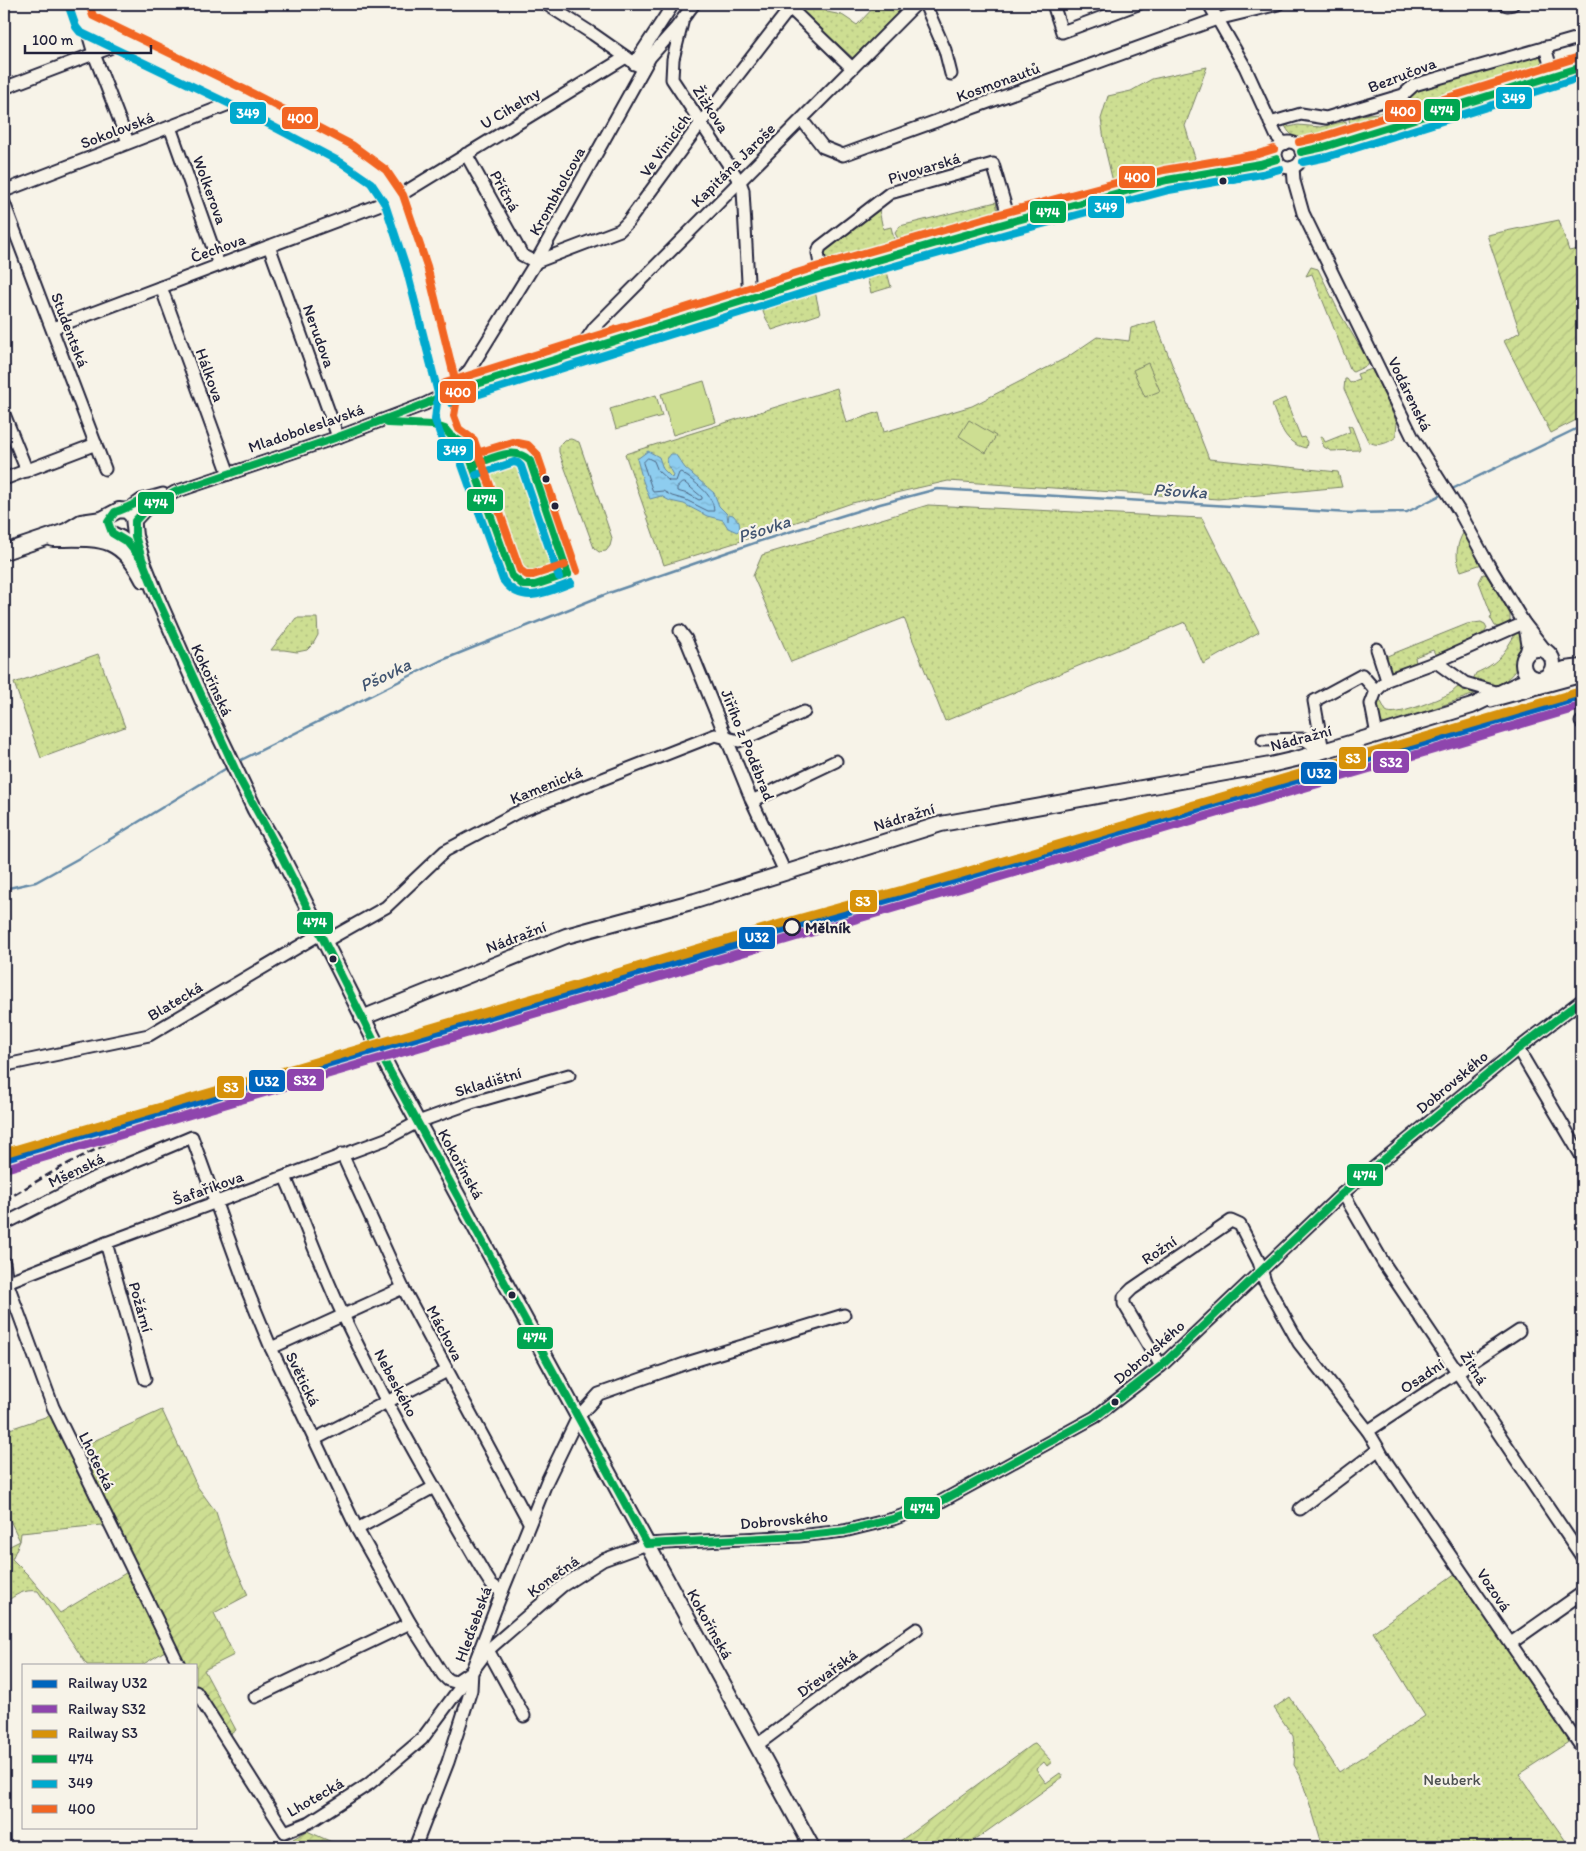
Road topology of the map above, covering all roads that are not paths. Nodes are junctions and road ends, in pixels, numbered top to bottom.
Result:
1 (79, 4) edge
2 (546, 4) edge
3 (668, 4) edge
4 (694, 4) edge
5 (916, 4) edge
6 (925, 4) edge
7 (1052, 4) edge
8 (1138, 4) edge
9 (1209, 4) edge
10 (1278, 4) edge
11 (1504, 4) edge
12 (1513, 4) edge
13 (788, 6) edge
14 (1218, 19) junction
15 (683, 20) junction
16 (86, 23) junction
17 (1582, 37) edge
18 (125, 42) junction
19 (1545, 47) junction
20 (94, 54) junction
21 (634, 63) junction
22 (1582, 66) edge
23 (852, 68) junction
24 (951, 74) dead end
25 (1553, 75) junction
26 (4, 88) edge
27 (242, 98) junction
28 (802, 120) junction
29 (1270, 123) junction
30 (700, 124) junction
31 (170, 126) junction
32 (128, 142) junction
33 (1284, 144) junction
34 (1301, 152) junction
35 (466, 154) junction
36 (1277, 159) junction
37 (1293, 167) junction
38 (740, 182) junction
39 (4, 191) edge
40 (394, 199) junction
41 (4, 203) edge
42 (1010, 222) junction
43 (269, 246) junction
44 (536, 262) junction
45 (219, 265) junction
46 (822, 276) junction
47 (162, 287) junction
48 (749, 300) junction
49 (52, 328) junction
50 (577, 353) junction
51 (448, 393) junction
52 (4, 414) edge
53 (338, 437) junction
54 (96, 444) junction
55 (105, 469) dead end
56 (27, 471) junction
57 (228, 474) junction
58 (4, 479) edge
59 (175, 492) junction
60 (118, 512) junction
61 (135, 523) junction
62 (66, 531) junction
63 (116, 535) junction
64 (40, 540) junction
65 (4, 552) edge
66 (143, 562) junction
67 (159, 602) junction
68 (1524, 623) junction
69 (680, 630) dead end
70 (1377, 649) dead end
71 (1549, 654) junction
72 (1524, 659) junction
73 (1582, 661) edge
74 (1436, 662) junction
75 (1582, 667) edge
76 (1549, 675) junction
77 (1582, 676) edge
78 (1534, 678) junction
79 (1387, 680) junction
80 (1376, 691) junction
81 (1499, 693) junction
82 (1472, 706) junction
83 (804, 712) dead end
84 (1378, 735) junction
85 (728, 738) junction
86 (1263, 740) dead end
87 (1323, 751) junction
88 (836, 761) dead end
89 (752, 801) junction
90 (785, 872) junction
91 (320, 934) junction
92 (1582, 1000) edge
93 (362, 1018) junction
94 (1518, 1049) junction
95 (4, 1067) edge
96 (569, 1075) dead end
97 (418, 1122) junction
98 (192, 1138) joint
99 (1579, 1143) edge
100 (342, 1154) junction
101 (1582, 1156) edge
102 (286, 1176) junction
103 (1344, 1193) junction
104 (216, 1203) junction
105 (4, 1224) edge
106 (106, 1244) junction
107 (4, 1263) edge
108 (1261, 1270) junction
109 (7, 1282) junction
110 (402, 1288) junction
111 (343, 1315) junction
112 (844, 1315) dead end
113 (1519, 1331) dead end
114 (271, 1348) junction
115 (1161, 1366) junction
116 (446, 1371) junction
117 (1456, 1372) junction
118 (145, 1379) dead end
119 (388, 1403) junction
120 (578, 1417) junction
121 (1368, 1431) junction
122 (315, 1439) junction
123 (1379, 1449) junction
124 (434, 1487) junction
125 (1300, 1509) dead end
126 (530, 1522) junction
127 (357, 1529) junction
128 (647, 1544) junction
129 (1582, 1557) edge
130 (502, 1592) junction
131 (1582, 1593) edge
132 (410, 1623) junction
133 (917, 1629) dead end
134 (1511, 1643) junction
135 (488, 1650) junction
136 (179, 1664) edge
137 (472, 1670) junction
138 (198, 1695) edge
139 (255, 1696) dead end
140 (524, 1716) dead end
141 (757, 1745) junction
142 (1582, 1748) edge
143 (415, 1847) edge
144 (812, 1847) edge

1 - 16 street
2 - 21 street
3 - 21 street
4 - 15 street, Krombholcova
5 - 23 street, Kapitána Jaroše
6 - 24 street
7 - 8 street
9 - 14 street
10 - 14 street, Kosmonautů
11 - 12 street
13 - 23 street
13 - 30 street, Ve Vinicích
14 - 28 street, Kosmonautů
14 - 29 street
15 - 21 street, Krombholcova
15 - 30 street, Žižkova
16 - 18 street
16 - 20 street
17 - 19 street, Bezručova
18 - 20 street
18 - 27 street
19 - 25 street
19 - 29 street, Bezručova
20 - 26 street
20 - 32 street
21 - 35 street, U Cihelny
21 - 44 street, Krombholcova
22 - 25 street
23 - 28 street, Kapitána Jaroše
25 - 34 street
27 - 31 street, Sokolovská
27 - 40 street
28 - 38 street, Kapitána Jaroše
29 - 33 street
30 - 38 street, Žižkova
30 - 44 street, Ve Vinicích
31 - 32 street, Sokolovská
31 - 45 street, Wolkerova
32 - 39 street, Sokolovská
33 - 34 street
33 - 36 street
34 - 37 street
35 - 40 street, U Cihelny
35 - 44 street, Příčná
36 - 37 street
36 - 42 street
37 - 68 street, Vodárenská
38 - 48 street, Žižkova
38 - 50 street, Kapitána Jaroše
40 - 43 street, Čechova
40 - 51 street
41 - 49 street, Studentská
42 - 46 street
42 - 46 street, Pivovarská
43 - 45 street, Čechova
43 - 53 street, Nerudova
44 - 51 street, Krombholcova
45 - 47 street, Čechova
46 - 48 street
47 - 49 street, Čechova
47 - 57 street, Hálkova
48 - 50 street
49 - 54 street, Studentská
50 - 51 street
51 - 53 street, Mladoboleslavská
52 - 56 street
53 - 57 street, Mladoboleslavská
54 - 55 street, Studentská
54 - 56 street
56 - 58 street
57 - 59 street, Mladoboleslavská
59 - 60 street, Mladoboleslavská
59 - 61 street, Mladoboleslavská
60 - 61 main road
60 - 62 main road, Mladoboleslavská
60 - 63 main road
61 - 63 main road, Mladoboleslavská
61 - 66 main road, Kokořínská
62 - 63 main road, Mladoboleslavská
62 - 64 main road, Mladoboleslavská
63 - 66 main road, Kokořínská
64 - 65 main road, Mladoboleslavská
64 - 67 main road
66 - 67 main road, Kokořínská
67 - 91 main road, Kokořínská
68 - 71 street, Vodárenská
68 - 72 street, Vodárenská
68 - 74 street
69 - 85 street, Jiřího z Poděbrad
70 - 79 street
71 - 72 main road
71 - 73 main road
71 - 76 main road
72 - 78 main road
72 - 81 main road, Nádražní
74 - 79 street
74 - 81 street
75 - 76 main road
76 - 78 main road
77 - 82 street, Nádražní
78 - 81 main road, Nádražní
79 - 80 street
80 - 84 street
80 - 87 street
81 - 82 main road, Nádražní
82 - 84 main road, Nádražní
83 - 85 street, Kamenická
84 - 87 main road, Nádražní
85 - 89 street, Jiřího z Poděbrad
85 - 91 street, Kamenická
86 - 87 street
87 - 90 main road, Nádražní
88 - 89 street
89 - 90 street, Jiřího z Poděbrad
90 - 93 main road, Nádražní
91 - 93 main road, Kokořínská
91 - 95 street, Blatecká
92 - 94 street, Dobrovského
93 - 97 main road, Kokořínská
94 - 99 street
94 - 103 street, Dobrovského
96 - 97 street, Skladištní
97 - 100 street, Šafaříkova
97 - 120 main road, Kokořínská
98 - 104 street, Světická
98 - 105 street, Mšenská
99 - 101 street
100 - 102 street, Šafaříkova
100 - 110 street, Máchova
102 - 104 street, Šafaříkova
102 - 111 street, Nebeského
103 - 108 street, Dobrovského
103 - 117 street, Žitná
104 - 106 street, Šafaříkova
104 - 114 street, Světická
106 - 109 street, Šafaříkova
106 - 118 street, Požární
107 - 109 street, Lhotecká
108 - 115 street, Dobrovského
108 - 115 street, Rožní
108 - 121 street, Vozová
109 - 136 street, Lhotecká
110 - 111 street
110 - 116 street, Máchova
111 - 114 street
111 - 119 street, Nebeského
112 - 120 street
113 - 117 street, Osadní
114 - 122 street, Světická
115 - 128 street, Dobrovského
116 - 119 street
116 - 126 street, Máchova
117 - 121 street, Osadní
117 - 129 street, Žitná
119 - 122 street
119 - 124 street, Nebeského
120 - 126 street, Hleďsebská
120 - 128 main road, Kokořínská
121 - 123 street, Vozová
122 - 127 street, Světická
123 - 125 street
123 - 134 street, Vozová
124 - 127 street
124 - 130 street, Nebeského
126 - 130 street, Hleďsebská
127 - 132 street, Světická
128 - 135 street, Konečná
128 - 141 main road, Kokořínská
130 - 137 street, Hleďsebská
131 - 134 street
132 - 137 street, Světická
132 - 139 street
133 - 141 street, Dřevařská
134 - 142 street, Vozová
135 - 137 street, Konečná
135 - 140 street
137 - 138 street, Lhotecká
137 - 143 street, Hleďsebská
141 - 144 main road, Kokořínská

